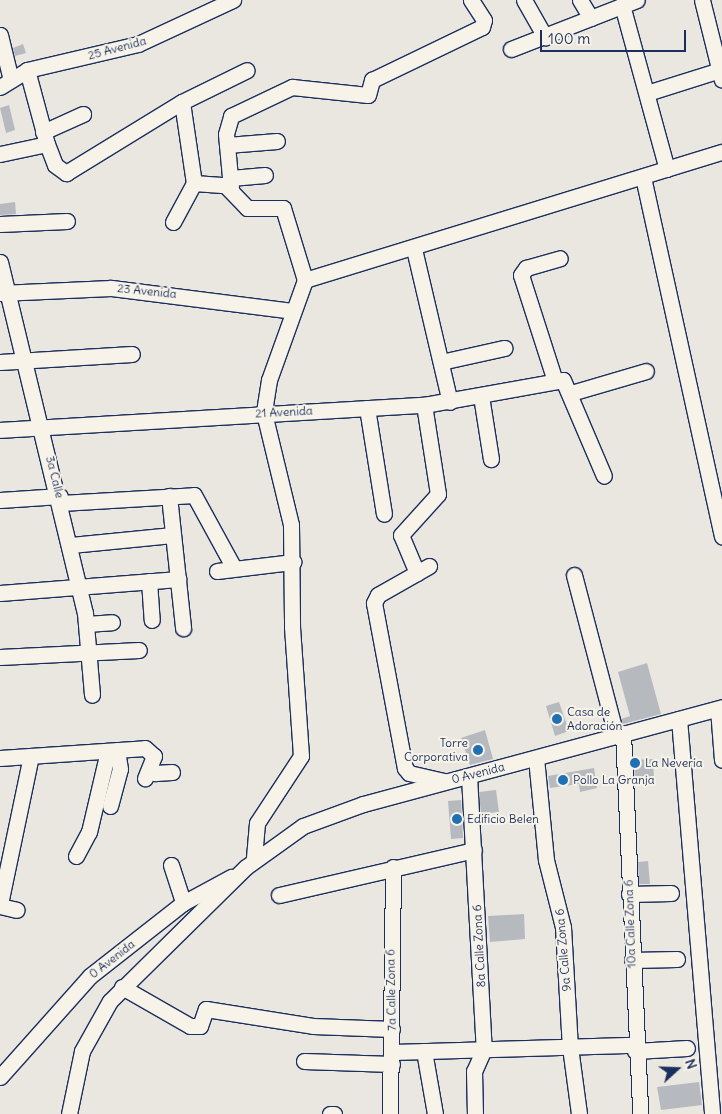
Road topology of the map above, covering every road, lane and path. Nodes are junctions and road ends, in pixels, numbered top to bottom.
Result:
1 (233, 0) edge
2 (471, 0) edge
3 (524, 0) edge
4 (580, 0) edge
5 (637, 0) edge
6 (702, 0) edge
7 (622, 5) junction
8 (591, 18) junction
9 (0, 35) edge
10 (545, 38) junction
11 (511, 50) dead end
12 (0, 66) edge
13 (26, 70) junction
14 (247, 70) dead end
15 (721, 75) edge
16 (5, 85) edge
17 (647, 93) junction
18 (182, 102) junction
19 (83, 114) dead end
20 (45, 138) junction
21 (277, 140) dead end
22 (227, 145) junction
23 (722, 152) edge
24 (0, 154) edge
25 (667, 169) junction
26 (265, 175) dead end
27 (643, 177) junction
28 (194, 183) junction
29 (231, 183) junction
30 (68, 221) dead end
31 (174, 222) dead end
32 (0, 224) edge
33 (414, 249) junction
34 (560, 258) dead end
35 (0, 262) edge
36 (305, 280) junction
37 (4, 293) edge
38 (294, 311) junction
39 (504, 348) dead end
40 (132, 354) dead end
41 (26, 361) junction
42 (0, 362) edge
43 (441, 362) junction
44 (646, 371) dead end
45 (564, 385) junction
46 (481, 396) junction
47 (450, 402) junction
48 (424, 405) junction
49 (367, 408) junction
50 (264, 413) junction
51 (43, 427) junction
52 (0, 430) edge
53 (490, 459) dead end
54 (604, 476) dead end
55 (169, 496) junction
56 (0, 500) edge
57 (61, 500) junction
58 (384, 514) dead end
59 (173, 535) junction
60 (722, 536) edge
61 (70, 545) junction
62 (293, 562) junction
63 (234, 568) junction
64 (217, 571) dead end
65 (574, 575) dead end
66 (178, 579) junction
67 (149, 581) junction
68 (79, 586) junction
69 (0, 593) edge
70 (152, 620) dead end
71 (112, 622) dead end
72 (86, 624) junction
73 (183, 628) dead end
74 (87, 650) junction
75 (139, 650) dead end
76 (0, 657) edge
77 (92, 695) dead end
78 (720, 708) edge
79 (679, 719) junction
80 (620, 734) junction
81 (113, 750) junction
82 (31, 756) junction
83 (0, 758) edge
84 (536, 758) junction
85 (722, 760) edge
86 (172, 772) dead end
87 (469, 776) junction
88 (446, 781) junction
89 (110, 806) dead end
90 (474, 850) junction
91 (76, 856) dead end
92 (250, 864) junction
93 (171, 865) dead end
94 (393, 867) junction
95 (671, 893) dead end
96 (629, 894) junction
97 (279, 895) dead end
98 (182, 903) junction
99 (0, 905) edge
100 (18, 910) dead end
101 (677, 959) dead end
102 (632, 960) junction
103 (122, 987) junction
104 (392, 1030) junction
105 (570, 1047) junction
106 (635, 1048) junction
107 (686, 1048) dead end
108 (484, 1049) junction
109 (424, 1051) junction
110 (392, 1058) junction
111 (304, 1061) dead end
112 (0, 1077) edge
113 (68, 1114) edge
114 (330, 1114) edge
115 (334, 1114) edge
116 (390, 1114) edge
117 (435, 1114) edge
118 (475, 1114) edge
119 (579, 1114) edge
120 (640, 1114) edge
121 (712, 1114) edge

1 - 13 street, 25 Avenida
2 - 22 street
3 - 10 street
4 - 8 street
5 - 7 street
6 - 15 street
7 - 8 street
7 - 17 street
8 - 10 street
9 - 16 street
10 - 11 street
12 - 16 street
13 - 16 street, 25 Avenida
13 - 20 street
14 - 18 street
15 - 17 street
17 - 25 street
18 - 20 street
18 - 28 street
19 - 20 street
20 - 24 street
21 - 22 street
22 - 29 street
23 - 25 street
25 - 27 street
26 - 29 street
27 - 33 street
27 - 60 street
28 - 29 street
28 - 31 street
29 - 36 street
30 - 32 street
33 - 36 street
33 - 43 street
34 - 45 street
35 - 37 street, 3a Calle
36 - 38 street
37 - 38 street, 23 Avenida
37 - 41 street, 3a Calle
38 - 50 street
39 - 43 street
40 - 41 street
41 - 42 street
41 - 51 street, 3a Calle
43 - 47 street
44 - 45 street, 21 Avenida
45 - 46 street, 21 Avenida
45 - 54 street
46 - 47 street, 21 Avenida
46 - 53 street
47 - 48 street, 21 Avenida
48 - 49 street, 21 Avenida
48 - 88 street
49 - 50 street, 21 Avenida
49 - 58 street
50 - 51 street, 21 Avenida
50 - 62 street
51 - 52 street, 21 Avenida
51 - 57 street, 3a Calle
55 - 57 street
55 - 59 street
55 - 63 street
56 - 57 street
57 - 61 street, 3a Calle
59 - 61 street
59 - 66 street
61 - 68 street, 3a Calle
62 - 63 street
62 - 92 street
63 - 64 street
65 - 80 street, 10a Calle Zona 6
66 - 67 street
66 - 73 street
67 - 68 street
67 - 70 street
68 - 69 street
68 - 72 street, 3a Calle
71 - 72 street
72 - 74 street, 3a Calle
74 - 75 street
74 - 76 street
74 - 77 street, 3a Calle
78 - 79 street, 0 Avenida
78 - 85 street
79 - 80 street, 0 Avenida
79 - 121 street
80 - 84 street, 0 Avenida
80 - 96 street, 10a Calle Zona 6
81 - 82 street
81 - 86 street
81 - 89 street
81 - 91 street
82 - 83 street
82 - 99 street
84 - 87 street, 0 Avenida
84 - 105 street, 9a Calle Zona 6
87 - 88 street, 0 Avenida
87 - 90 street, 8a Calle Zona 6
88 - 92 street, 0 Avenida
90 - 94 street
90 - 108 street, 8a Calle Zona 6
92 - 98 street, 0 Avenida
92 - 103 street, 0 Avenida
93 - 98 street
94 - 97 street
94 - 104 street, 7a Calle Zona 6
95 - 96 street
96 - 102 street, 10a Calle Zona 6
98 - 112 street, 0 Avenida
99 - 100 street
101 - 102 street
102 - 106 street, 10a Calle Zona 6
103 - 104 street
103 - 113 street, 0 Avenida
104 - 110 street, 7a Calle Zona 6
105 - 106 street
105 - 108 street
105 - 119 street, 9a Calle Zona 6
106 - 107 street
106 - 120 street, 10a Calle Zona 6
108 - 109 street
108 - 118 street, 8a Calle Zona 6
109 - 110 street
109 - 117 street
110 - 111 street
110 - 116 street, 7a Calle Zona 6
114 - 115 street

